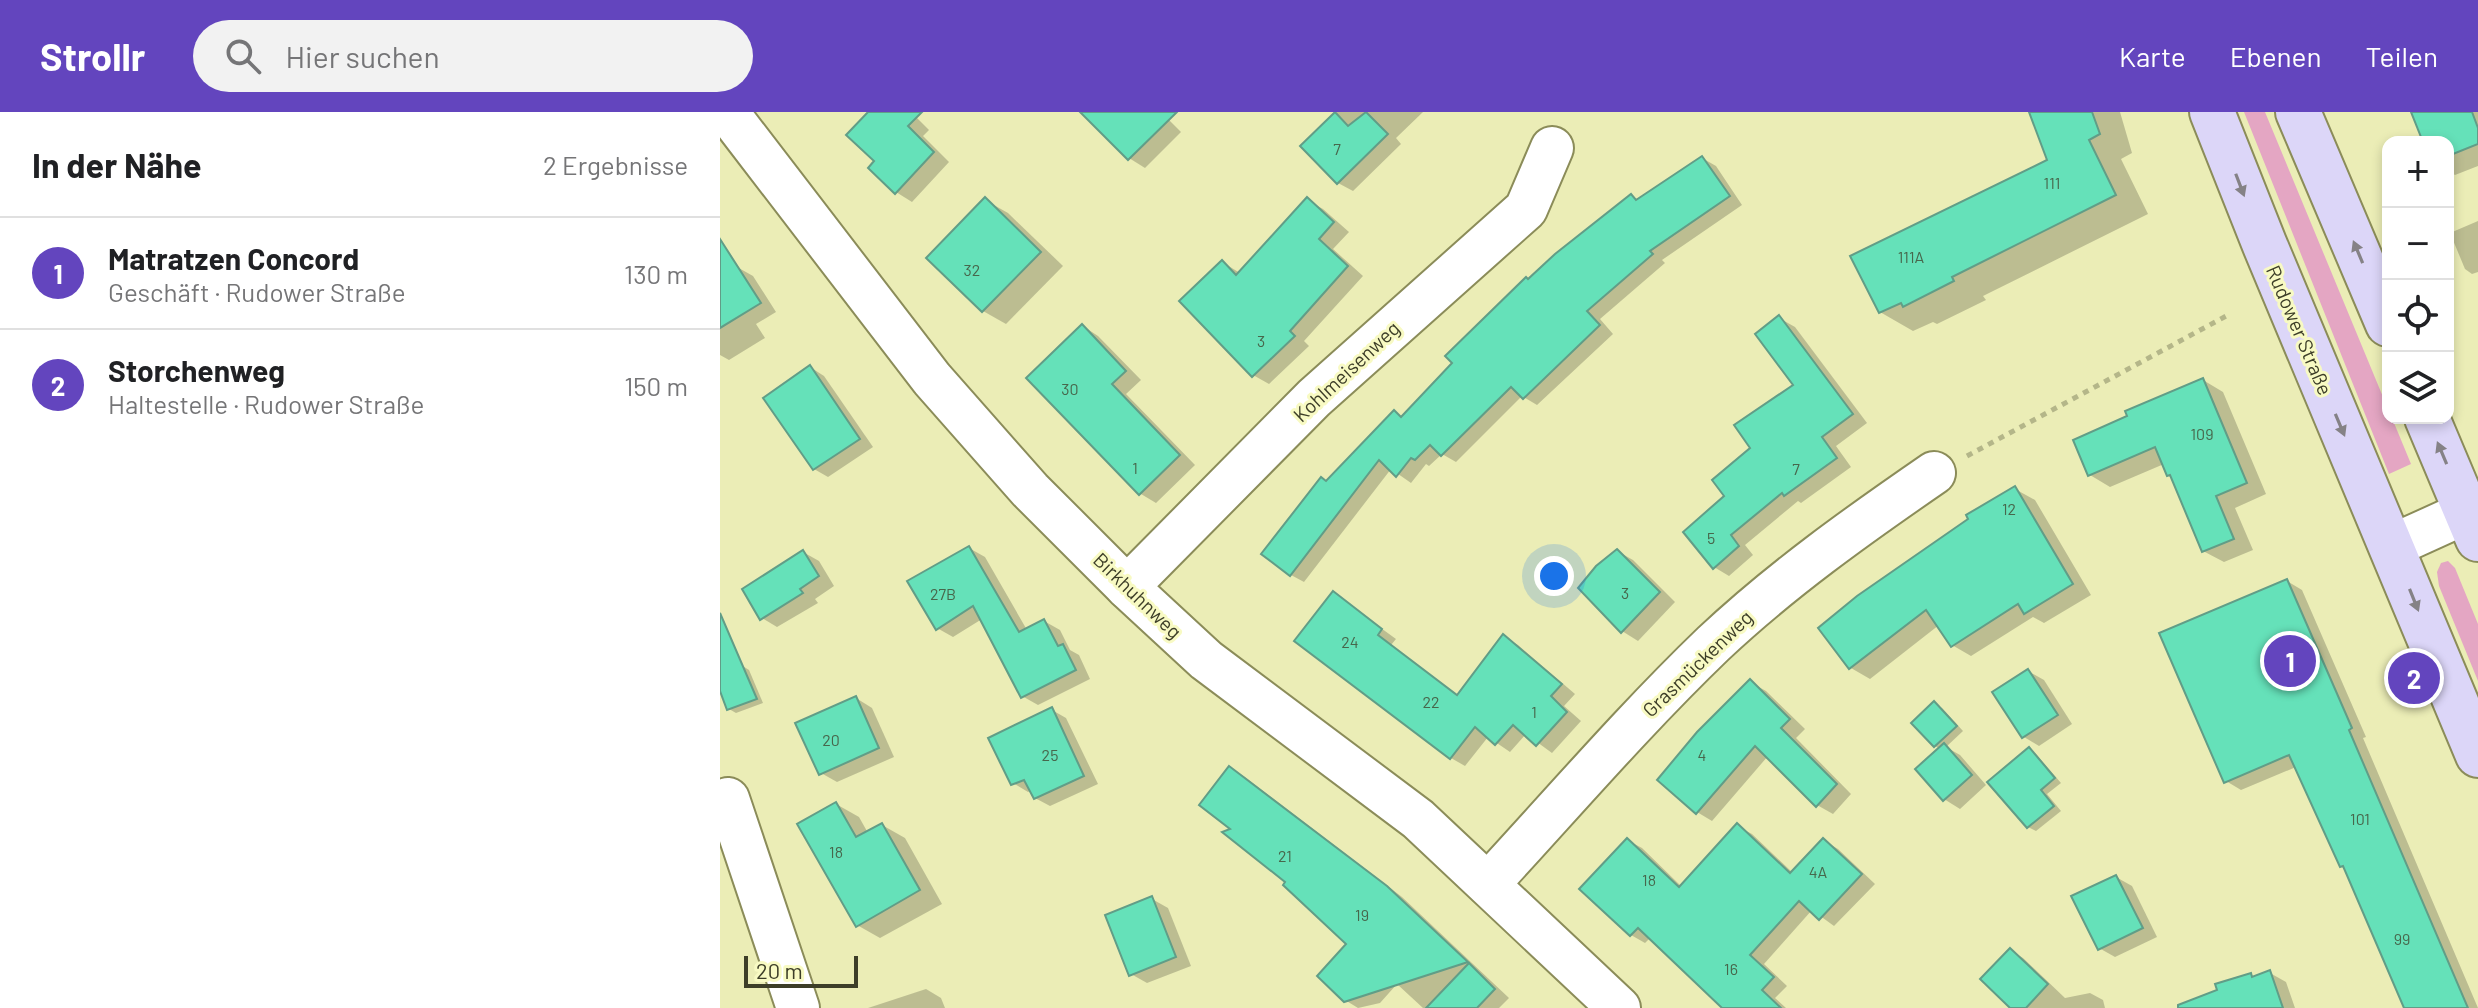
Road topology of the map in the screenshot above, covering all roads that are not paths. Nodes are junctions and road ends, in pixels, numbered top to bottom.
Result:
1 (727, 112) edge
2 (2212, 112) edge
3 (2298, 112) edge
4 (1552, 148) dead end
5 (2382, 310) edge
6 (2430, 424) edge
7 (1934, 473) road end
8 (2474, 519) edge
9 (2392, 546) junction
10 (1127, 587) junction
11 (2478, 755) edge
12 (728, 799) dead end
13 (1488, 884) junction
14 (798, 1008) edge
15 (1619, 1008) edge

1 - 10 street, Birkhuhnweg
2 -> 9 main road, Rudower Straße
5 -> 3 main road
4 - 10 street, Kohlmeisenweg
8 -> 6 main road
7 - 13 street, Grasmückenweg
8 - 9 street
9 -> 11 main road, Rudower Straße
10 - 13 street, Birkhuhnweg
12 - 14 street
13 - 15 street, Birkhuhnweg

